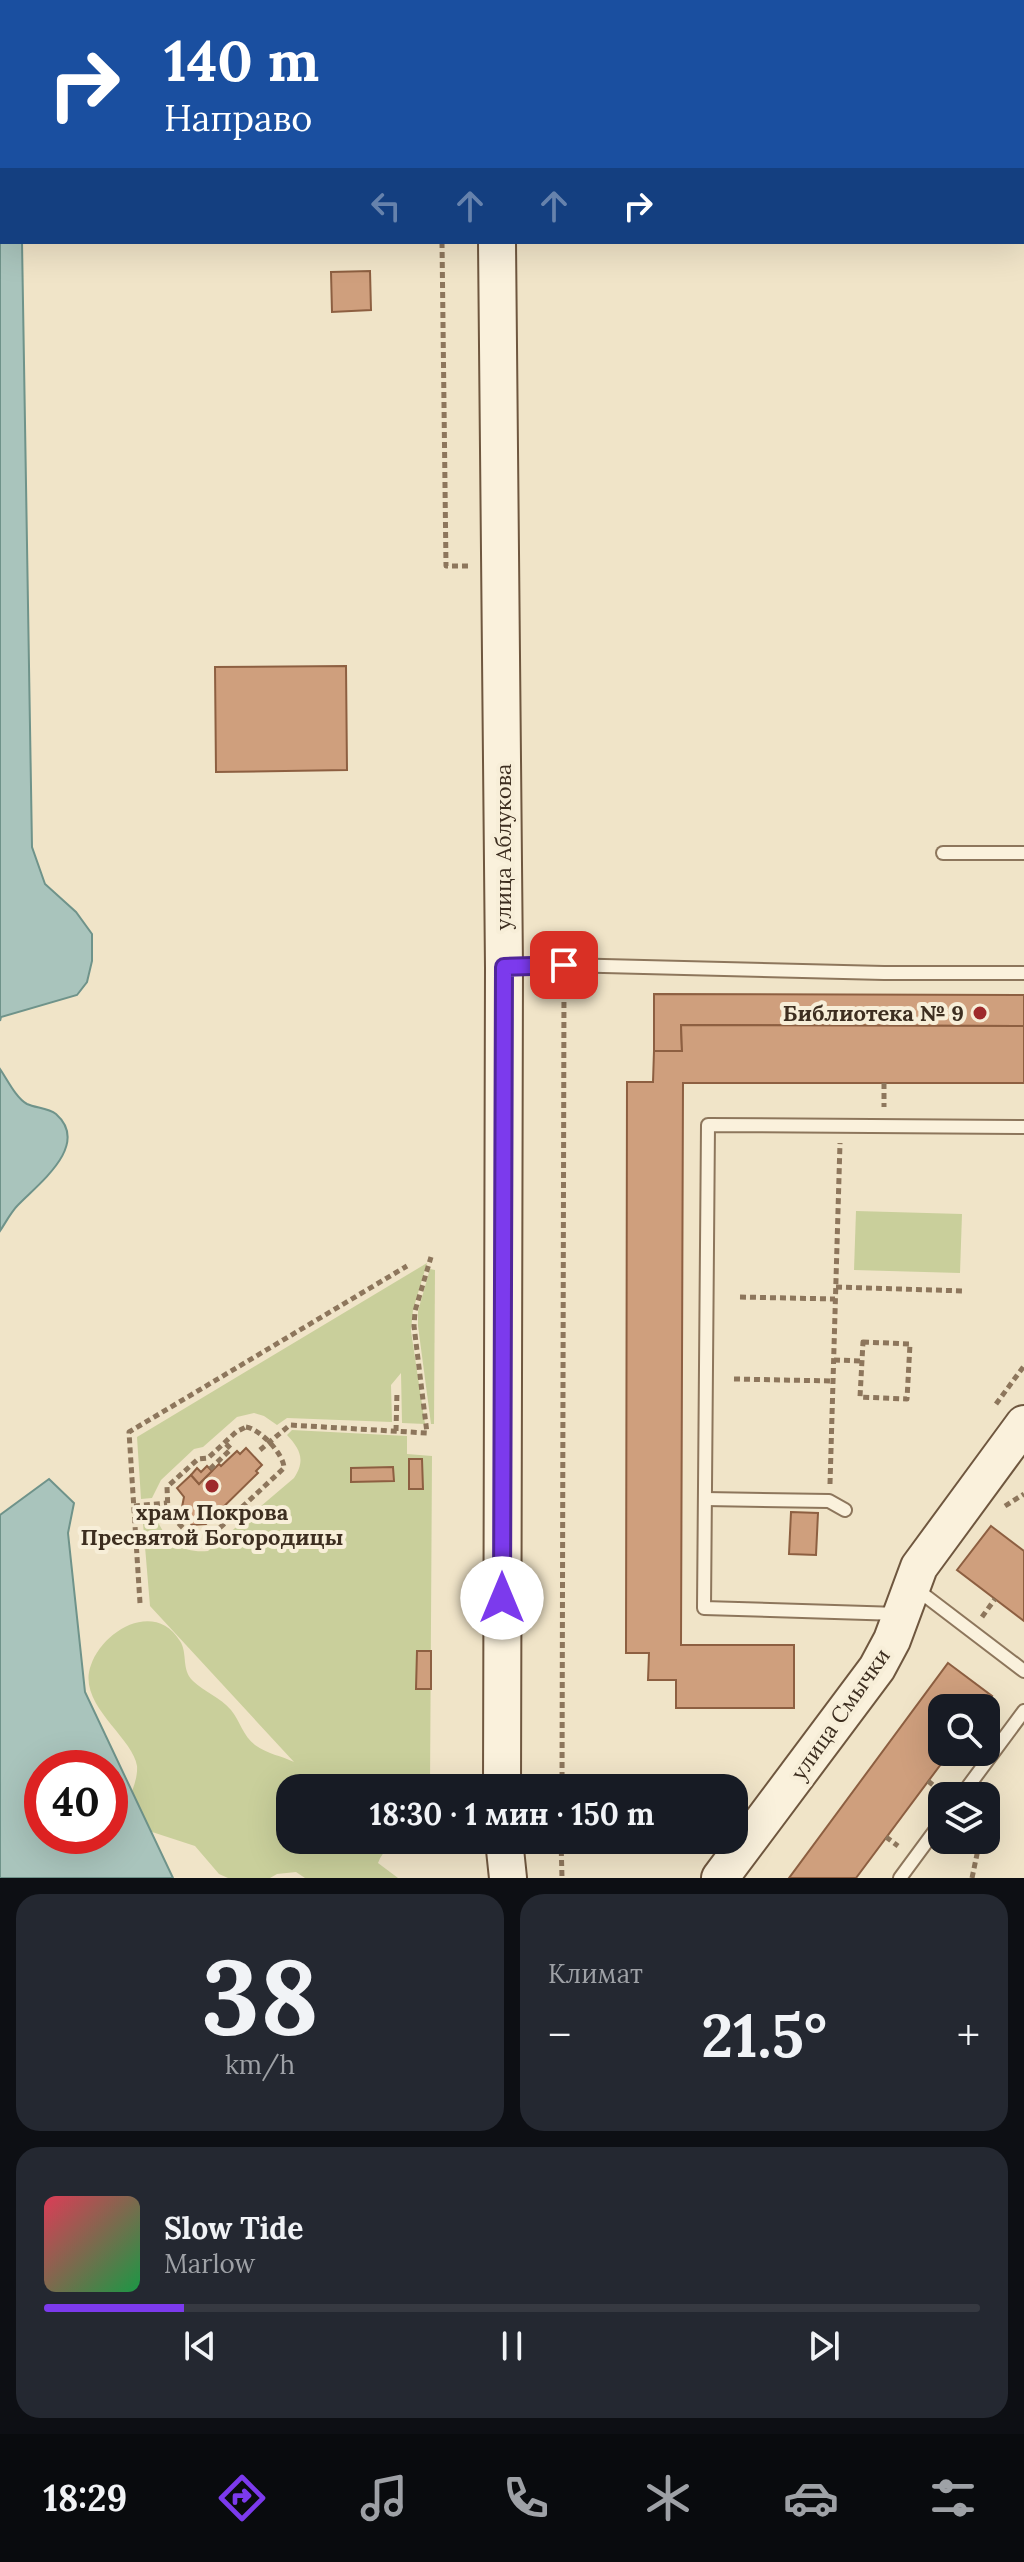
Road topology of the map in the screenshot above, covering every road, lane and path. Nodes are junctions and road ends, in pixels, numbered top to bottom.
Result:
1 (442, 244) edge
2 (497, 244) edge
3 (479, 566) dead end
4 (943, 853) dead end
5 (1024, 853) edge
6 (564, 965) junction
7 (504, 967) junction
8 (1024, 973) edge
9 (884, 1083) dead end
10 (884, 1112) dead end
11 (840, 1126) junction
12 (1024, 1127) edge
13 (431, 1257) dead end
14 (407, 1266) dead end
15 (836, 1287) junction
16 (964, 1291) dead end
17 (740, 1297) dead end
18 (835, 1299) junction
19 (834, 1360) junction
20 (862, 1361) junction
21 (734, 1379) dead end
22 (833, 1381) junction
23 (397, 1391) dead end
24 (1024, 1424) edge
25 (396, 1431) junction
26 (225, 1443) junction
27 (268, 1443) junction
28 (260, 1450) dead end
29 (210, 1469) dead end
30 (1024, 1494) edge
31 (705, 1499) junction
32 (829, 1501) junction
33 (167, 1503) junction
34 (134, 1506) junction
35 (845, 1510) dead end
36 (994, 1514) dead end
37 (995, 1599) dead end
38 (906, 1600) junction
39 (140, 1603) dead end
40 (989, 1628) dead end
41 (1024, 1671) edge
42 (1024, 1711) edge
43 (502, 1774) edge
44 (562, 1774) edge
45 (971, 1782) edge
46 (886, 1837) dead end
47 (928, 1840) edge
48 (902, 1848) dead end
49 (505, 1854) edge
50 (561, 1854) edge
51 (977, 1854) edge
52 (508, 1878) edge
53 (562, 1878) edge
54 (720, 1878) edge
55 (900, 1878) edge
56 (972, 1878) edge

1 - 3 path
2 - 7 street, улица Аблукова
4 - 5 lane
6 - 7 lane
6 - 8 lane
6 - 44 path
7 - 43 street, улица Аблукова
9 - 10 path
11 - 12 lane
11 - 15 path
11 - 31 lane
13 - 25 path
14 - 34 path
15 - 16 path
15 - 18 path
17 - 18 path
18 - 19 path
19 - 20 path
19 - 22 path
20 - 20 path
21 - 22 path
22 - 32 path
23 - 25 path
24 - 38 street, улица Смычки
25 - 27 path
26 - 27 path
26 - 29 path
26 - 33 path
27 - 28 path
27 - 33 path
30 - 36 path
31 - 32 lane
31 - 38 lane
32 - 35 lane
33 - 34 path
34 - 39 path
37 - 40 path
38 - 41 lane
38 - 54 street, улица Смычки
42 - 45 lane
46 - 48 path
47 - 55 lane
49 - 52 street
50 - 53 path
51 - 56 path

